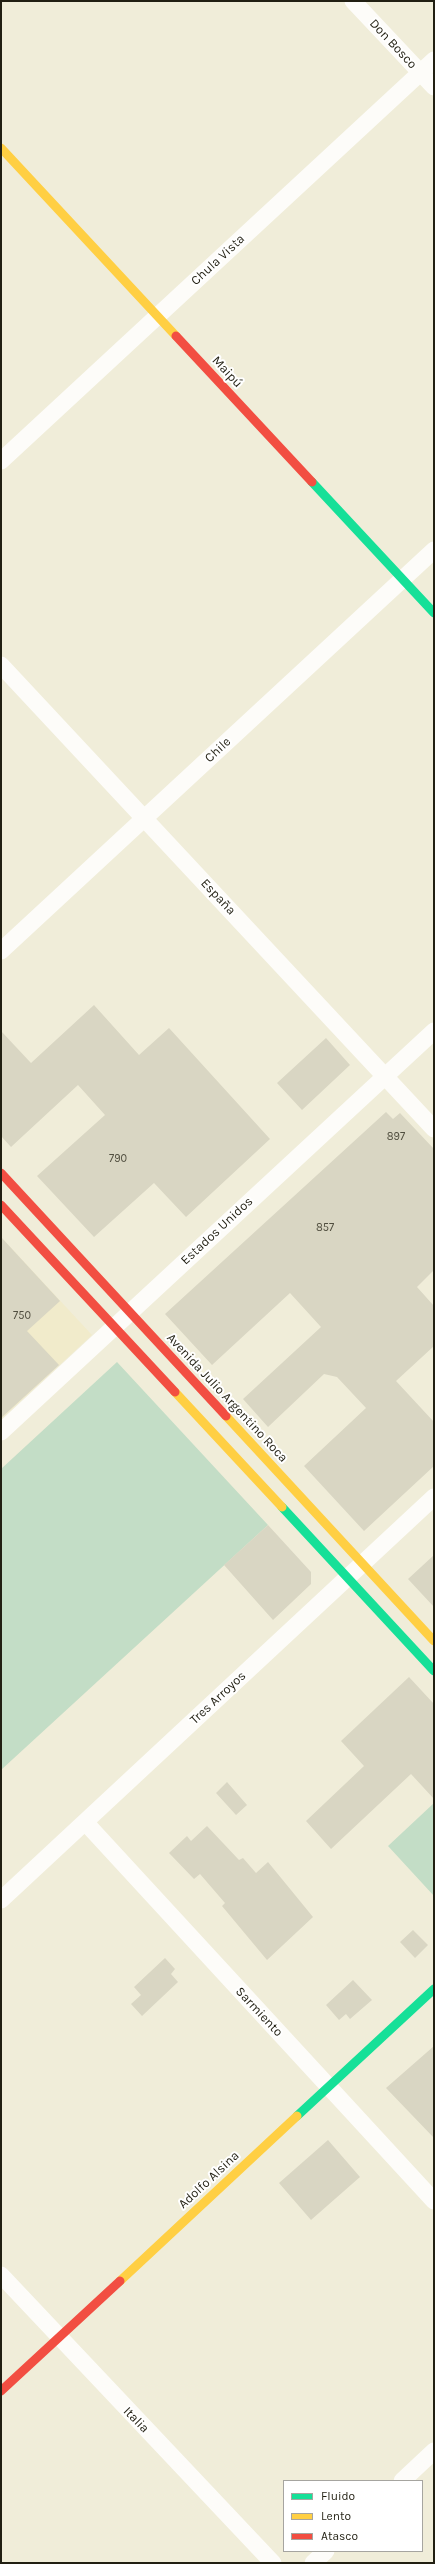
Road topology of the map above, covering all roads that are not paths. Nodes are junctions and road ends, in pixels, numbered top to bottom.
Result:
1 (353, 1) edge
2 (434, 60) edge
3 (420, 73) junction
4 (434, 87) edge
5 (1, 148) edge
6 (157, 316) junction
7 (1, 461) edge
8 (434, 550) edge
9 (402, 579) junction
10 (434, 614) edge
11 (1, 665) edge
12 (144, 818) junction
13 (1, 951) edge
14 (434, 1031) edge
15 (385, 1076) junction
16 (434, 1129) edge
17 (1, 1173) edge
18 (1, 1205) edge
19 (130, 1312) junction
20 (114, 1327) junction
21 (1, 1432) edge
22 (434, 1497) edge
23 (362, 1564) junction
24 (347, 1577) junction
25 (434, 1641) edge
26 (434, 1671) edge
27 (85, 1822) junction
28 (1, 1900) edge
29 (434, 1989) edge
30 (329, 2087) junction
31 (434, 2201) edge
32 (1, 2275) edge
33 (58, 2338) junction
34 (1, 2391) edge
35 (434, 2451) edge
36 (403, 2480) edge
37 (325, 2552) edge
38 (272, 2563) edge
39 (313, 2563) edge

1 - 3 street, Don Bosco
2 - 3 street, Chula Vista
3 - 4 street, Don Bosco
3 - 6 street, Chula Vista
5 - 6 main road, Maipú
6 - 7 street, Chula Vista
6 - 9 main road, Maipú
8 - 9 street, Chile
9 - 10 main road, Maipú
9 - 12 street, Chile
11 - 12 street, España
12 - 13 street, Chile
12 - 15 street, España
14 - 15 street, Estados Unidos
15 - 16 street, España
15 - 19 street, Estados Unidos
17 - 19 main road, Avenida Julio Argentino Roca
18 - 20 main road
19 - 20 street, Estados Unidos
19 - 23 main road, Avenida Julio Argentino Roca
20 - 21 street, Estados Unidos
20 - 24 main road
22 - 23 street, Tres Arroyos
23 - 24 street, Tres Arroyos
23 - 25 main road, Avenida Julio Argentino Roca
24 - 26 main road
24 - 27 street, Tres Arroyos
27 - 28 street, Tres Arroyos
27 - 30 street, Sarmiento
29 - 30 main road, Adolfo Alsina
30 - 31 street, Sarmiento
30 - 33 main road, Adolfo Alsina
32 - 33 street, Italia
33 - 34 main road, Adolfo Alsina
33 - 38 street, Italia
35 - 36 street
37 - 39 street

